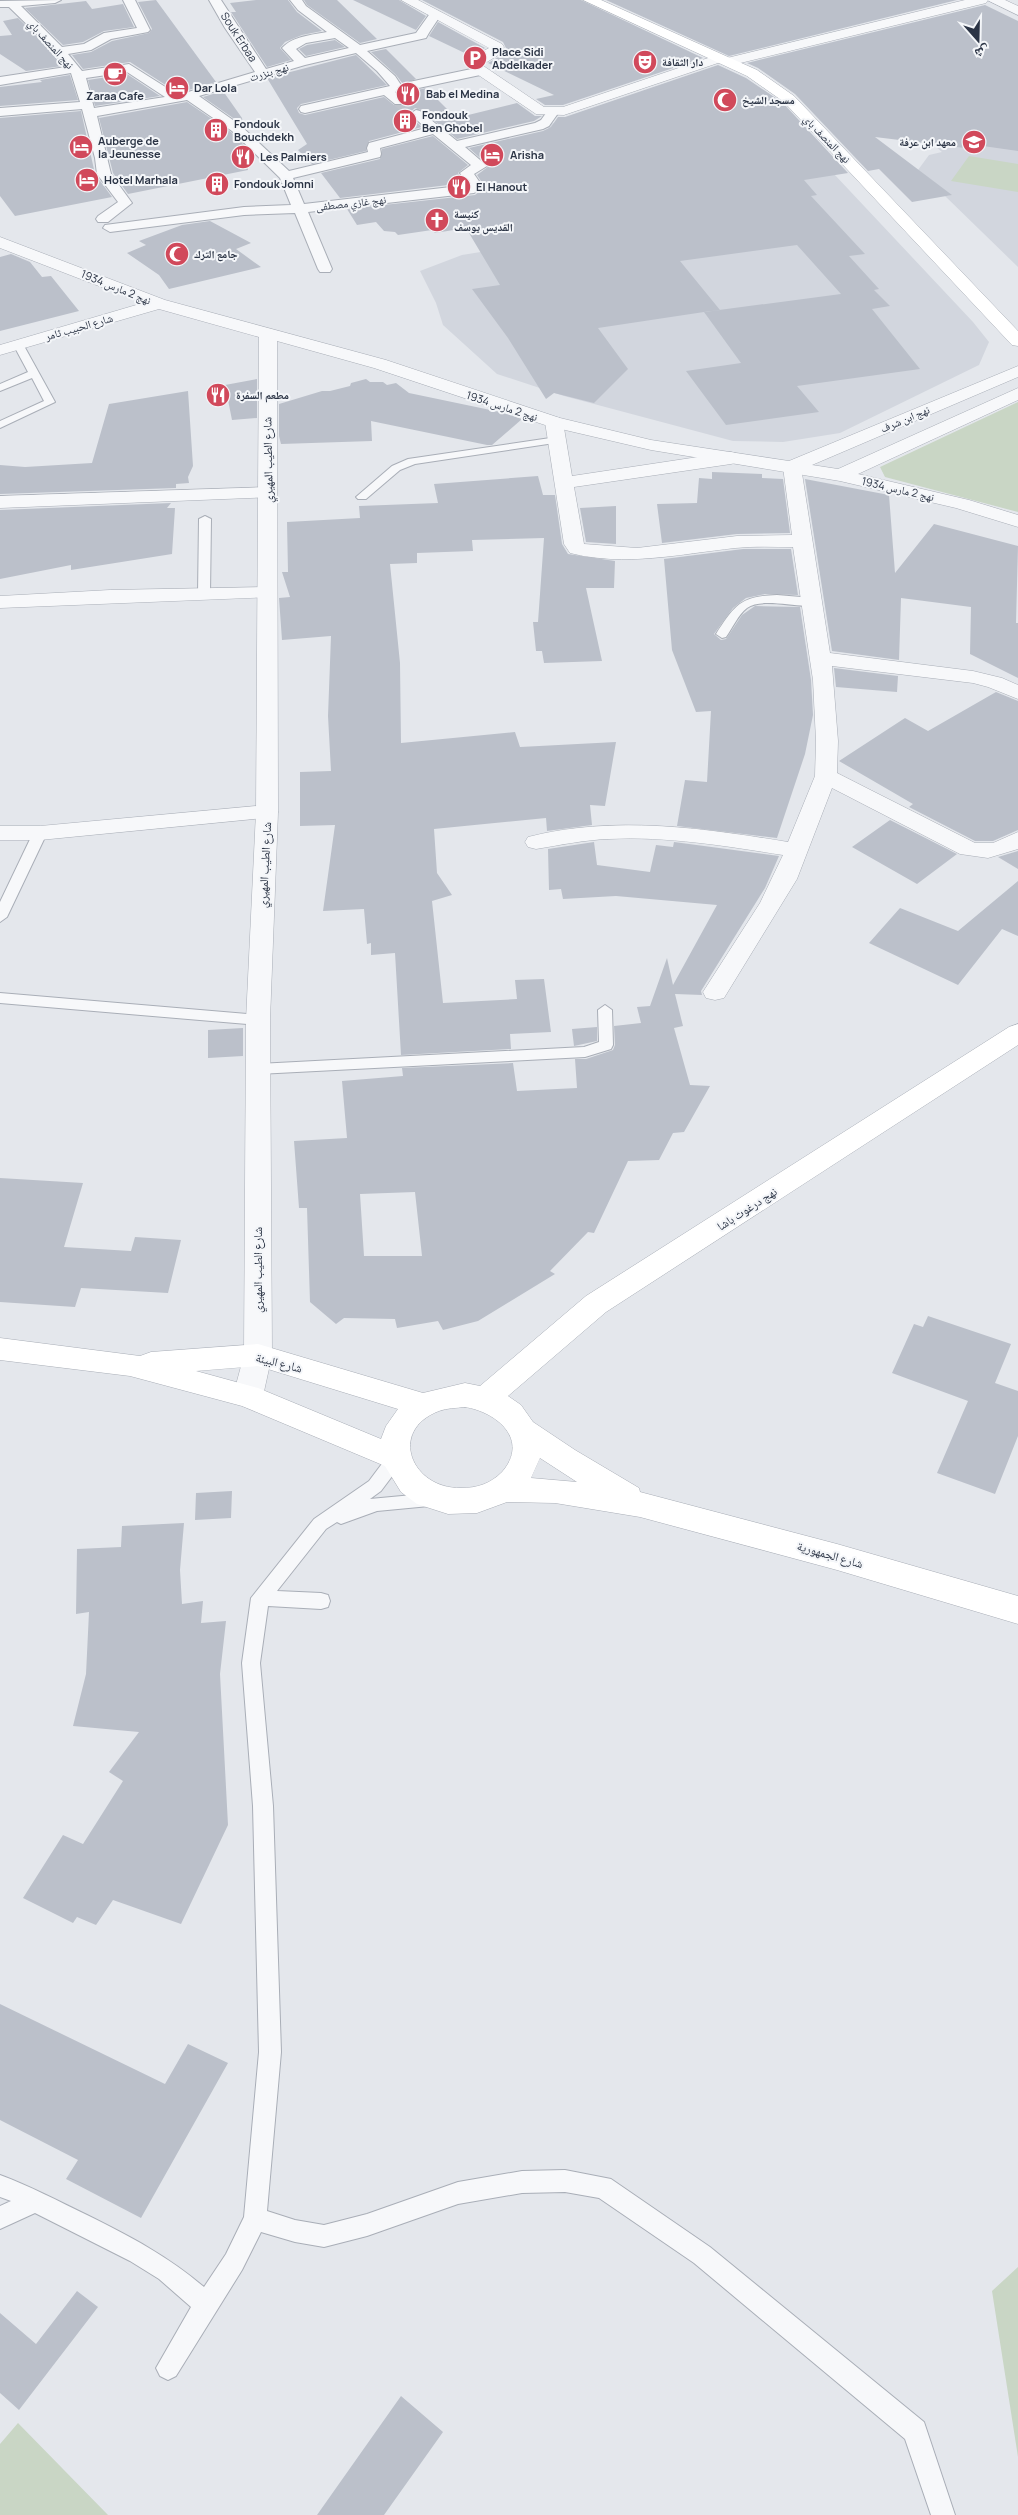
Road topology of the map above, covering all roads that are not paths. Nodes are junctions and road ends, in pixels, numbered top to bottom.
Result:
1 (55, 0) edge
2 (129, 0) edge
3 (215, 0) edge
4 (296, 0) edge
5 (408, 0) edge
6 (590, 0) edge
7 (981, 0) edge
8 (994, 0) edge
9 (6, 4) edge
10 (905, 4) dead end
11 (1018, 11) edge
12 (923, 13) junction
13 (435, 14) junction
14 (336, 34) junction
15 (87, 47) junction
16 (359, 50) junction
17 (61, 51) junction
18 (724, 60) junction
19 (302, 62) junction
20 (110, 70) junction
21 (481, 71) junction
22 (76, 72) junction
23 (263, 74) junction
24 (0, 81) edge
25 (398, 88) junction
26 (182, 97) junction
27 (400, 101) tunnel mouth
28 (89, 109) junction
29 (305, 109) dead end
30 (0, 112) edge
31 (553, 112) junction
32 (416, 114) tunnel mouth
33 (435, 130) junction
34 (457, 145) junction
35 (286, 176) junction
36 (121, 206) junction
37 (300, 208) junction
38 (136, 224) junction
39 (0, 242) edge
40 (325, 269) dead end
41 (159, 304) junction
42 (268, 333) junction
43 (1018, 341) edge
44 (18, 344) junction
45 (0, 350) edge
46 (1018, 371) edge
47 (35, 373) junction
48 (0, 388) edge
49 (1018, 393) edge
50 (0, 425) edge
51 (555, 431) junction
52 (731, 458) junction
53 (792, 467) junction
54 (840, 475) junction
55 (564, 482) junction
56 (268, 493) junction
57 (362, 497) dead end
58 (0, 502) edge
59 (205, 519) dead end
60 (1018, 521) edge
61 (802, 541) junction
62 (266, 593) junction
63 (204, 594) junction
64 (0, 602) edge
65 (813, 602) junction
66 (722, 634) dead end
67 (820, 658) junction
68 (1018, 693) edge
69 (826, 776) junction
70 (268, 812) junction
71 (40, 833) junction
72 (0, 834) edge
73 (1018, 839) edge
74 (536, 842) dead end
75 (796, 850) junction
76 (0, 917) edge
77 (715, 992) dead end
78 (0, 998) edge
79 (606, 1010) dead end
80 (258, 1020) junction
81 (1018, 1033) edge
82 (258, 1069) junction
83 (0, 1349) edge
84 (258, 1355) junction
85 (130, 1365) junction
86 (248, 1396) junction
87 (486, 1398) junction
88 (424, 1405) junction
89 (524, 1431) junction
90 (396, 1458) junction
91 (505, 1489) junction
92 (438, 1499) junction
93 (640, 1504) junction
94 (320, 1524) junction
95 (260, 1598) junction
96 (321, 1601) dead end
97 (1018, 1610) edge
98 (0, 2186) edge
99 (34, 2202) junction
100 (0, 2218) edge
101 (255, 2219) junction
102 (206, 2304) junction
103 (168, 2368) dead end
104 (943, 2515) edge

1 - 9 street
2 - 15 street
3 - 23 street, Souk Erbaa
4 - 14 street
5 - 13 street
6 - 18 main road, نهج المنصف باي
7 - 12 street
8 - 11 street
9 - 17 street, نهج المنصف باي
10 - 12 street
12 - 18 street
13 - 16 street, نهج بنزرت
13 - 21 street
14 - 16 street
14 - 19 street
15 - 17 street
15 - 20 street
16 - 19 street, نهج بنزرت
16 - 25 street
17 - 22 street, نهج المنصف باي
18 - 31 street
18 - 43 main road, نهج المنصف باي
19 - 23 street, نهج بنزرت
20 - 22 street
20 - 26 street
21 - 25 street
21 - 31 street
22 - 24 street
22 - 28 street, نهج المنصف باي
23 - 26 street, نهج بنزرت
25 - 27 street
25 - 29 street
26 - 28 street, نهج بنزرت
26 - 35 street
28 - 30 street, نهج بنزرت
28 - 36 street, نهج المنصف باي
31 - 34 street
32 - 33 street, نهج غازي مصطفى
33 - 34 street, نهج غازي مصطفى
33 - 35 street
34 - 37 street, نهج غازي مصطفى
35 - 37 street
36 - 38 street
36 - 38 street, نهج غازي مصطفى
37 - 38 street, نهج غازي مصطفى
37 - 40 street
39 - 41 street, نهج 2 مارس 1934
41 - 42 street, نهج 2 مارس 1934
41 - 44 street, شارع الحبيب ثامر
42 - 51 street, نهج 2 مارس 1934
42 - 56 street, شارع الطيب المهيري
44 - 45 street, شارع الحبيب ثامر
44 - 47 lane
46 - 53 street, نهج ابن شرف
47 - 48 lane
47 - 50 lane
49 - 54 street, نهج ابن شرف
51 - 52 street, نهج 2 مارس 1934
51 - 55 street
51 - 57 lane
52 - 53 street, نهج 2 مارس 1934
52 - 55 street
53 - 54 street, نهج 2 مارس 1934
53 - 61 street
54 - 60 street, نهج 2 مارس 1934
55 - 61 street
56 - 58 street
56 - 62 street, شارع الطيب المهيري
59 - 63 lane
61 - 65 street
62 - 63 street
62 - 70 street, شارع الطيب المهيري
63 - 64 street
65 - 66 lane
65 - 67 street
67 - 68 street
67 - 69 street
69 - 73 street
69 - 75 street
70 - 71 street
70 - 80 street, شارع الطيب المهيري
71 - 72 street
71 - 76 lane
74 - 75 street
75 - 77 street
78 - 80 lane
79 - 82 lane
80 - 82 street, شارع الطيب المهيري
81 - 87 main road, نهج درغوث باشا
82 - 84 street, شارع الطيب المهيري
83 - 85 main road, شارع البيئة
84 - 85 main road, شارع البيئة
84 - 86 street, شارع الطيب المهيري
84 - 88 main road, شارع البيئة
85 - 86 main road, شارع البيئة
86 - 90 main road, شارع البيئة
87 - 88 main road
87 - 89 main road
88 - 90 main road
89 - 91 main road
89 - 93 main road, شارع الجمهورية
90 - 92 main road
90 - 94 lane
91 - 92 main road
91 - 93 main road, شارع الجمهورية
92 - 94 lane
93 - 97 main road, شارع الجمهورية
94 - 95 lane
95 - 96 lane
95 - 101 lane
98 - 99 lane
99 - 100 lane
99 - 102 lane
101 - 102 lane
101 - 104 lane
102 - 103 lane

